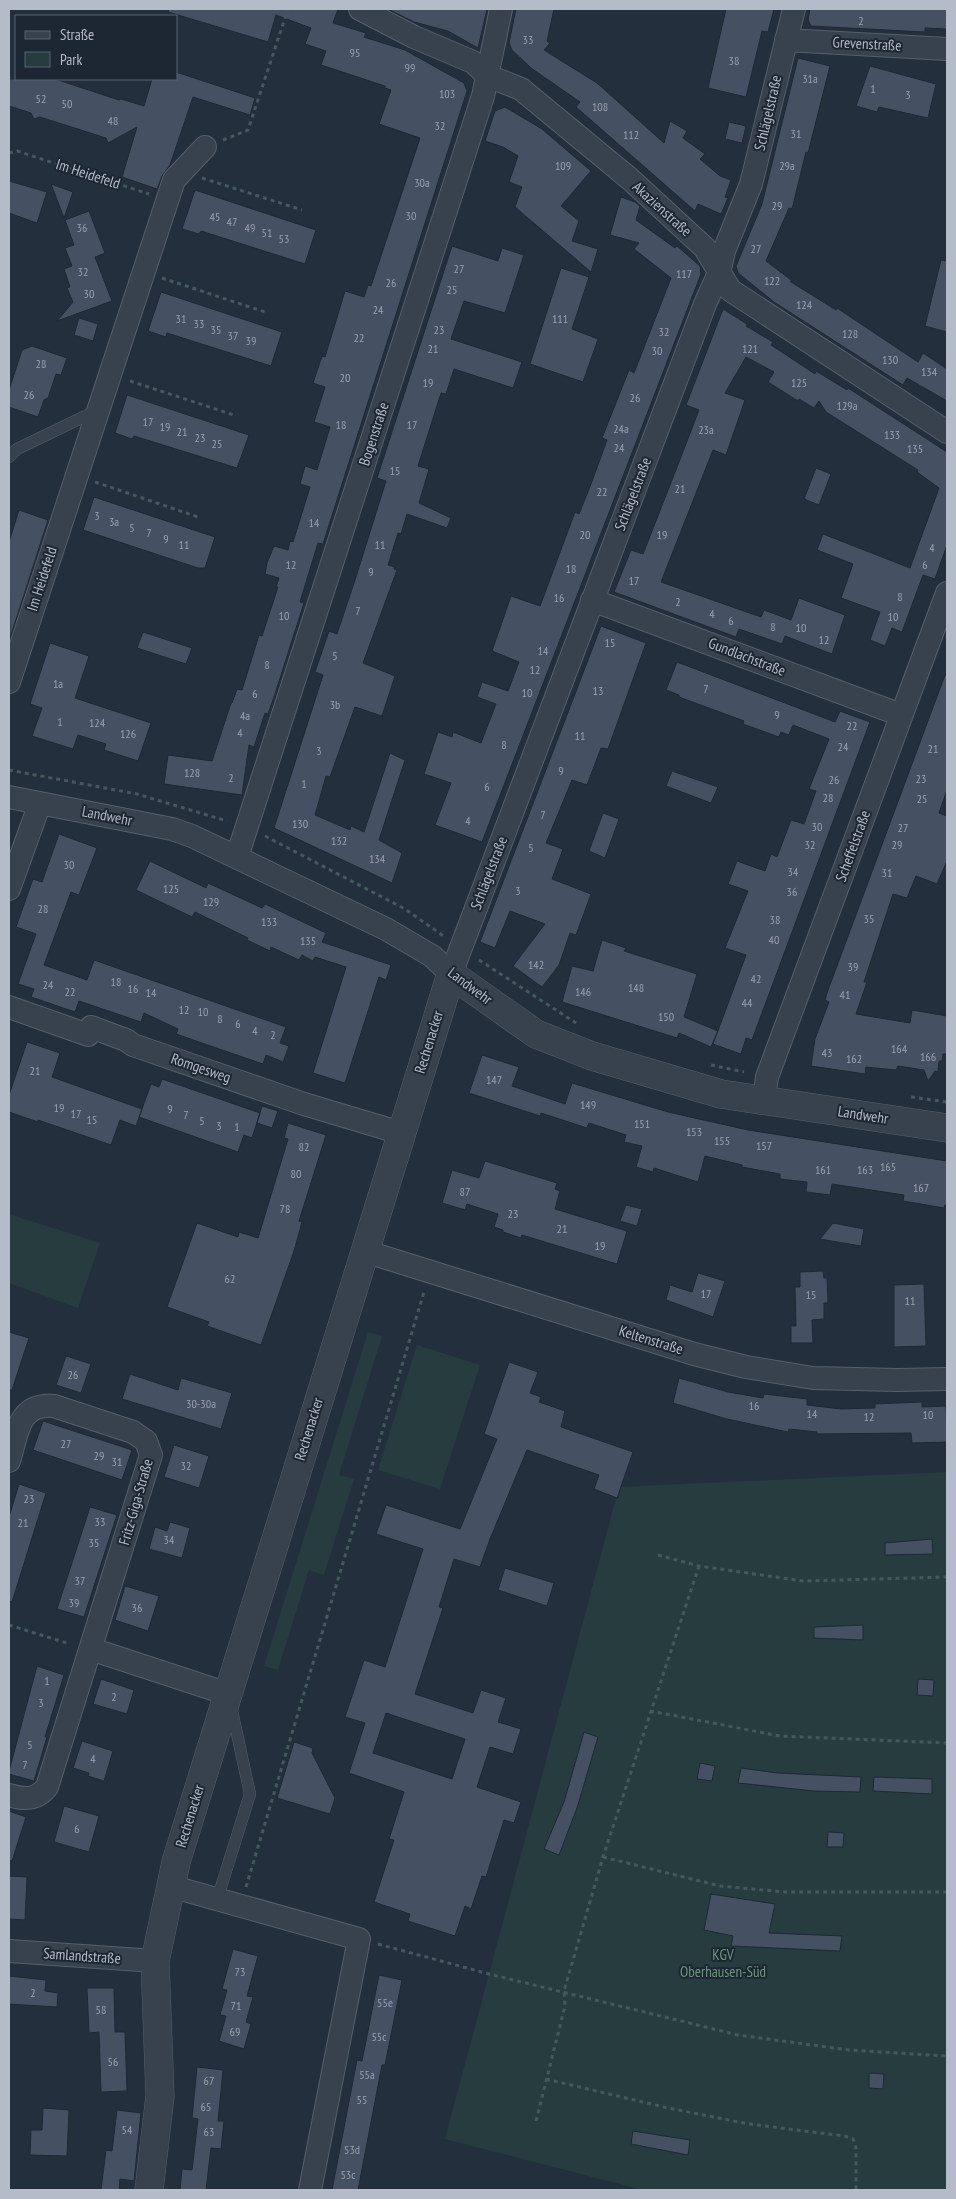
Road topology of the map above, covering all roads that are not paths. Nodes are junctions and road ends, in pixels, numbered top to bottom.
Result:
1 (360, 9) edge
2 (501, 9) edge
3 (794, 9) edge
4 (786, 40) junction
5 (947, 49) edge
6 (488, 76) junction
7 (205, 147) road end
8 (719, 273) junction
9 (99, 410) junction
10 (947, 432) edge
11 (9, 457) edge
12 (947, 593) edge
13 (592, 600) junction
14 (9, 682) edge
15 (901, 715) junction
16 (9, 797) edge
17 (40, 803) junction
18 (238, 857) junction
19 (9, 890) edge
20 (451, 974) junction
21 (9, 1008) edge
22 (764, 1100) junction
23 (947, 1128) edge
24 (401, 1133) junction
25 (364, 1251) junction
26 (947, 1378) edge
27 (9, 1460) edge
28 (91, 1649) junction
29 (228, 1694) junction
30 (9, 1795) edge
31 (170, 1886) junction
32 (218, 1900) junction
33 (9, 1951) edge
34 (155, 1961) junction
35 (149, 2190) edge
36 (310, 2190) edge

1 - 6 street, Akazienstraße
2 - 6 street, Bogenstraße
3 - 4 street, Schlägelstraße
4 - 5 street, Grevenstraße
4 - 8 street, Schlägelstraße
6 - 8 street, Akazienstraße
6 - 18 street, Bogenstraße
7 - 9 street, Im Heidefeld
8 - 10 street, Akazienstraße
8 - 13 street, Schlägelstraße
9 - 11 lane
9 - 14 street, Im Heidefeld
12 - 15 street, Scheffelstraße
13 - 15 street, Gundlachstraße
13 - 20 street, Schlägelstraße
15 - 22 street, Scheffelstraße
16 - 17 street, Landwehr
17 - 18 street, Landwehr
17 - 19 street
18 - 20 street, Landwehr
20 - 22 street, Landwehr
20 - 24 street, Rechenacker
21 - 24 street, Romgesweg
22 - 23 street, Landwehr
24 - 25 street, Rechenacker
25 - 26 street, Keltenstraße
25 - 29 street, Rechenacker
27 - 28 street, Fritz-Giga-Straße
28 - 29 street
28 - 30 street, Fritz-Giga-Straße
29 - 31 street, Rechenacker
29 - 32 lane
31 - 32 street
31 - 34 street, Rechenacker
32 - 36 street
33 - 34 street, Samlandstraße
34 - 35 street, Rechenacker

